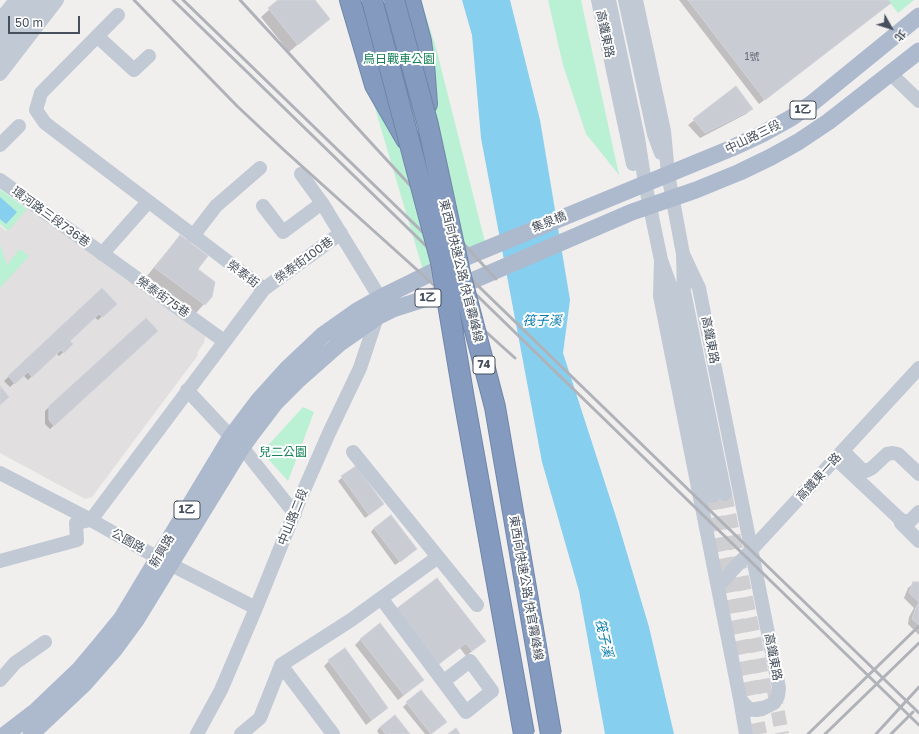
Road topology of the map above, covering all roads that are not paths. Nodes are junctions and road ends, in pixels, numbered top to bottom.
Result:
1 (16, 0) edge
2 (30, 0) edge
3 (44, 0) edge
4 (57, 0) edge
5 (350, 0) edge
6 (372, 0) edge
7 (378, 0) edge
8 (388, 0) edge
9 (394, 0) edge
10 (410, 0) edge
11 (598, 0) edge
12 (609, 0) edge
13 (625, 0) edge
14 (636, 0) edge
15 (118, 15) dead end
16 (919, 16) edge
17 (0, 20) edge
18 (97, 36) junction
19 (0, 37) edge
20 (919, 51) edge
21 (0, 56) edge
22 (149, 56) dead end
23 (0, 74) edge
24 (891, 74) junction
25 (919, 102) edge
26 (19, 126) dead end
27 (428, 126) junction
28 (409, 144) junction
29 (0, 145) edge
30 (260, 168) dead end
31 (301, 174) dead end
32 (668, 174) junction
33 (0, 180) edge
34 (637, 186) junction
35 (673, 198) junction
36 (148, 202) junction
37 (322, 202) junction
38 (263, 206) dead end
39 (642, 209) junction
40 (341, 233) junction
41 (193, 236) junction
42 (102, 254) junction
43 (683, 254) junction
44 (661, 260) junction
45 (456, 261) junction
46 (264, 289) junction
47 (380, 298) junction
48 (377, 317) junction
49 (224, 340) junction
50 (919, 368) edge
51 (187, 390) junction
52 (236, 442) junction
53 (353, 452) dead end
54 (839, 455) junction
55 (0, 473) edge
56 (919, 474) edge
57 (919, 512) edge
58 (295, 514) junction
59 (898, 518) junction
60 (91, 520) junction
61 (919, 541) edge
62 (752, 550) junction
63 (438, 557) junction
64 (0, 561) edge
65 (164, 561) junction
66 (718, 586) junction
67 (381, 598) junction
68 (477, 605) dead end
69 (256, 608) junction
70 (45, 642) dead end
71 (281, 665) junction
72 (0, 680) edge
73 (444, 681) dead end
74 (740, 699) junction
75 (6, 734) edge
76 (31, 734) edge
77 (196, 734) edge
78 (241, 734) edge
79 (333, 734) edge
80 (524, 734) edge
81 (551, 734) edge
82 (746, 734) edge

1 - 17 street
2 - 19 street
3 - 21 street
4 - 23 street
5 - 28 highway, 74
6 - 28 highway, 東西向快速公路 快官霧峰線 / 74, bridge
7 - 45 street
8 - 45 street
9 - 27 highway, 東西向快速公路 快官霧峰線 / 74, bridge
10 - 27 highway, 74, bridge
11 - 34 street, 高鐵東路
12 - 34 street, 高鐵東路
13 - 32 street, 高鐵東路
14 - 32 street, 高鐵東路
15 - 18 street
16 - 32 main road, 中山路三段 / 1乙
18 - 22 street
18 - 36 street, 榮泰街
20 - 24 main road, 中山路三段 / 1乙
24 - 25 street
24 - 35 main road, 中山路三段 / 1乙
26 - 29 street
27 - 81 highway, 東西向快速公路 快官霧峰線 / 74, bridge
28 - 80 highway, 東西向快速公路 快官霧峰線 / 74, bridge
30 - 41 street
31 - 37 street
32 - 34 main road, 中山路三段 / 1乙
32 - 35 street, 高鐵東路
33 - 42 street, 環河路三段736巷
34 - 39 street, 高鐵東路
34 - 45 main road, 集泉橋 / 1乙
35 - 39 main road, 中山路三段 / 1乙
35 - 43 street, 高鐵東路
36 - 41 street, 榮泰街
36 - 42 street
37 - 38 street
37 - 40 street
39 - 44 street, 高鐵東路
39 - 48 main road, 集泉橋 / 1乙
40 - 46 street, 榮泰街100巷
40 - 47 street, 榮泰街100巷
41 - 46 street, 榮泰街
42 - 49 street, 榮泰街75巷
43 - 44 street, 高鐵東路
43 - 62 street, 高鐵東路
44 - 66 street, 高鐵東路
45 - 47 main road, 1乙
46 - 49 street, 榮泰街
47 - 48 street, 中山路二段
47 - 52 main road, 新興路 / 1乙
48 - 52 main road, 新興路 / 1乙
48 - 58 street, 中山路二段
49 - 51 street, 榮泰街
50 - 54 street, 高鐵東一路
51 - 52 street
51 - 60 street, 榮泰街
52 - 58 street
52 - 65 main road, 新興路 / 1乙
53 - 63 street
54 - 56 street
54 - 59 street
54 - 62 street, 高鐵東一路
55 - 60 street, 公園路
57 - 59 street
58 - 69 street, 中山路二段
59 - 61 street
60 - 64 street
60 - 65 street, 公園路
62 - 66 street, 高鐵東一路
62 - 74 street, 高鐵東路
63 - 67 street
63 - 68 street
65 - 69 street, 公園路
65 - 75 main road, 新興路 / 1乙
65 - 76 main road, 新興路 / 1乙
66 - 74 street, 高鐵東路
67 - 71 street
67 - 73 street
69 - 77 street, 中山路二段
70 - 72 street
71 - 78 street
71 - 79 street
74 - 82 street

